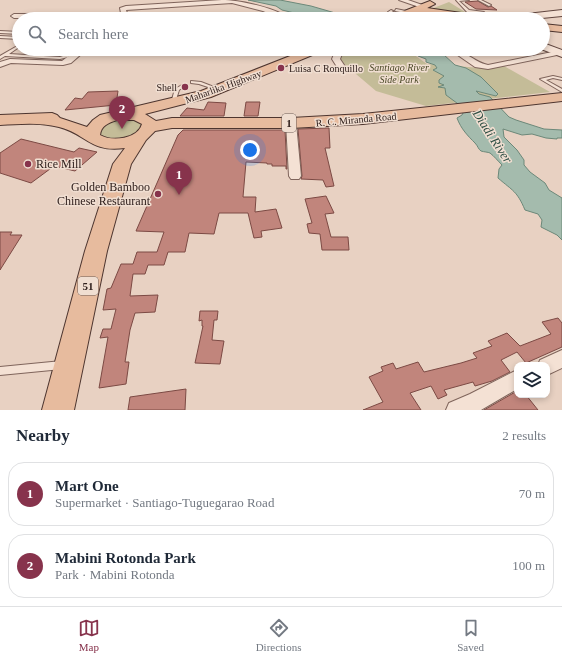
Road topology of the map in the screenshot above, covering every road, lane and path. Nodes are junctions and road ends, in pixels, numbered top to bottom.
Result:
1 (189, 0) edge
2 (402, 0) edge
3 (442, 0) edge
4 (458, 0) edge
5 (468, 0) edge
6 (479, 0) edge
7 (231, 1) edge
8 (133, 2) dead end
9 (163, 2) junction
10 (176, 2) edge
11 (490, 5) dead end
12 (155, 7) junction
13 (123, 12) edge
14 (270, 12) edge
15 (405, 12) edge
16 (476, 12) edge
17 (550, 28) edge
18 (562, 29) edge
19 (0, 32) edge
20 (12, 33) edge
21 (0, 37) edge
22 (12, 38) edge
23 (550, 49) edge
24 (12, 50) edge
25 (561, 53) edge
26 (4, 55) junction
27 (12, 55) edge
28 (550, 55) edge
29 (23, 56) edge
30 (67, 56) edge
31 (73, 56) edge
32 (300, 56) edge
33 (337, 56) edge
34 (464, 56) edge
35 (541, 56) edge
36 (0, 58) edge
37 (0, 65) edge
38 (342, 68) dead end
39 (562, 80) edge
40 (192, 82) dead end
41 (183, 86) dead end
42 (217, 89) junction
43 (562, 91) edge
44 (562, 97) edge
45 (173, 103) junction
46 (122, 115) junction
47 (40, 119) junction
48 (0, 120) edge
49 (291, 123) junction
50 (146, 132) junction
51 (98, 140) junction
52 (122, 164) junction
53 (295, 176) dead end
54 (562, 359) edge
55 (70, 365) junction
56 (550, 365) edge
57 (0, 371) edge
58 (514, 381) edge
59 (58, 410) edge
60 (456, 410) edge

1 - 10 street
2 - 15 street
3 - 15 main road
4 - 5 lane
4 - 16 lane
6 - 11 lane
7 - 10 street
7 - 14 street
8 - 9 street
9 - 10 street
9 - 12 street
10 - 12 street
12 - 13 street
17 - 18 main road
19 - 20 lane
21 - 22 lane
23 - 25 street
24 - 26 lane
25 - 28 street
26 - 27 lane
26 - 36 lane
29 - 30 lane
31 - 37 street
32 - 42 main road, Maharlika Highway / 1
33 - 38 street
34 - 35 street
39 - 43 lane
40 - 42 lane
41 - 45 lane
42 - 45 main road, Maharlika Highway / 1
44 - 49 main road, R. C. Miranda Road / 1
45 - 46 main road, Maharlika Highway / 1
46 - 47 main road, Maharlika Highway / 1
46 - 50 main road, 1
46 - 51 main road, 1
47 - 48 main road, Maharlika Highway / 1
47 - 51 main road, 1
49 - 50 main road, R. C. Miranda Road / 1
49 - 53 street
50 - 51 main road, 1
50 - 52 main road, 51
51 - 52 main road
52 - 55 main road, 51
54 - 56 street
55 - 57 lane
55 - 59 main road, 51
58 - 60 street

